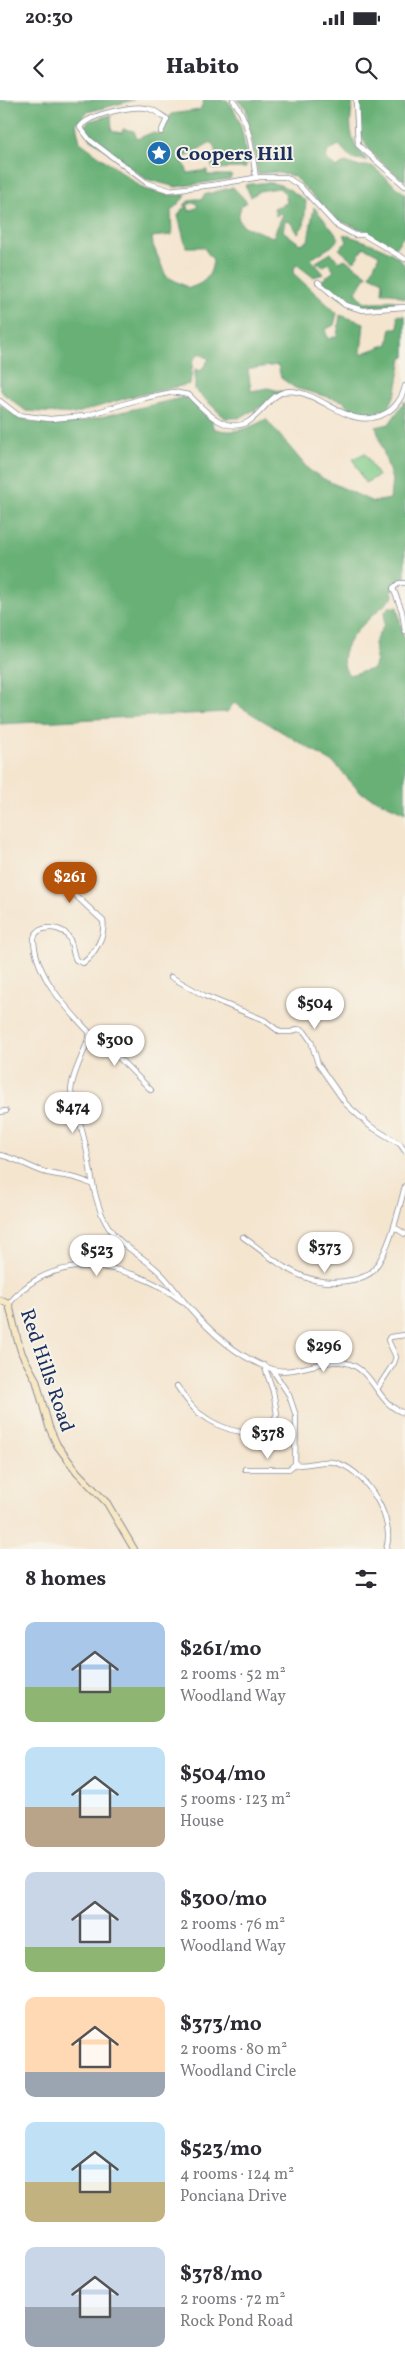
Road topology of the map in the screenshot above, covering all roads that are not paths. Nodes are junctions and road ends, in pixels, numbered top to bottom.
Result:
1 (233, 100) edge
2 (356, 100) edge
3 (161, 132) dead end
4 (256, 178) junction
5 (405, 186) edge
6 (405, 260) edge
7 (318, 282) dead end
8 (405, 307) edge
9 (405, 386) edge
10 (0, 401) edge
11 (405, 583) edge
12 (405, 632) edge
13 (64, 868) dead end
14 (171, 977) dead end
15 (90, 1033) junction
16 (151, 1090) dead end
17 (405, 1151) edge
18 (0, 1155) edge
19 (94, 1185) junction
20 (405, 1186) edge
21 (394, 1227) junction
22 (405, 1234) edge
23 (243, 1237) dead end
24 (0, 1300) edge
25 (186, 1303) junction
26 (9, 1304) junction
27 (405, 1335) edge
28 (264, 1365) junction
29 (272, 1369) junction
30 (176, 1386) dead end
31 (377, 1388) junction
32 (405, 1413) edge
33 (295, 1464) junction
34 (245, 1469) dead end
35 (134, 1549) edge
36 (386, 1549) edge

1 - 4 street
2 - 5 street
3 - 4 street
4 - 6 street
7 - 8 street
9 - 10 street
11 - 12 street
13 - 15 street
14 - 17 street
15 - 16 street
15 - 19 street
18 - 19 street
19 - 25 street
20 - 21 street
21 - 22 street
21 - 23 street
24 - 26 main road, Red Hills Road
25 - 26 street
25 - 28 street
26 - 35 main road, Red Hills Road
27 - 31 street
28 - 29 street
28 - 30 street
29 - 31 street
29 - 33 street
31 - 32 street
33 - 34 street
33 - 36 street

